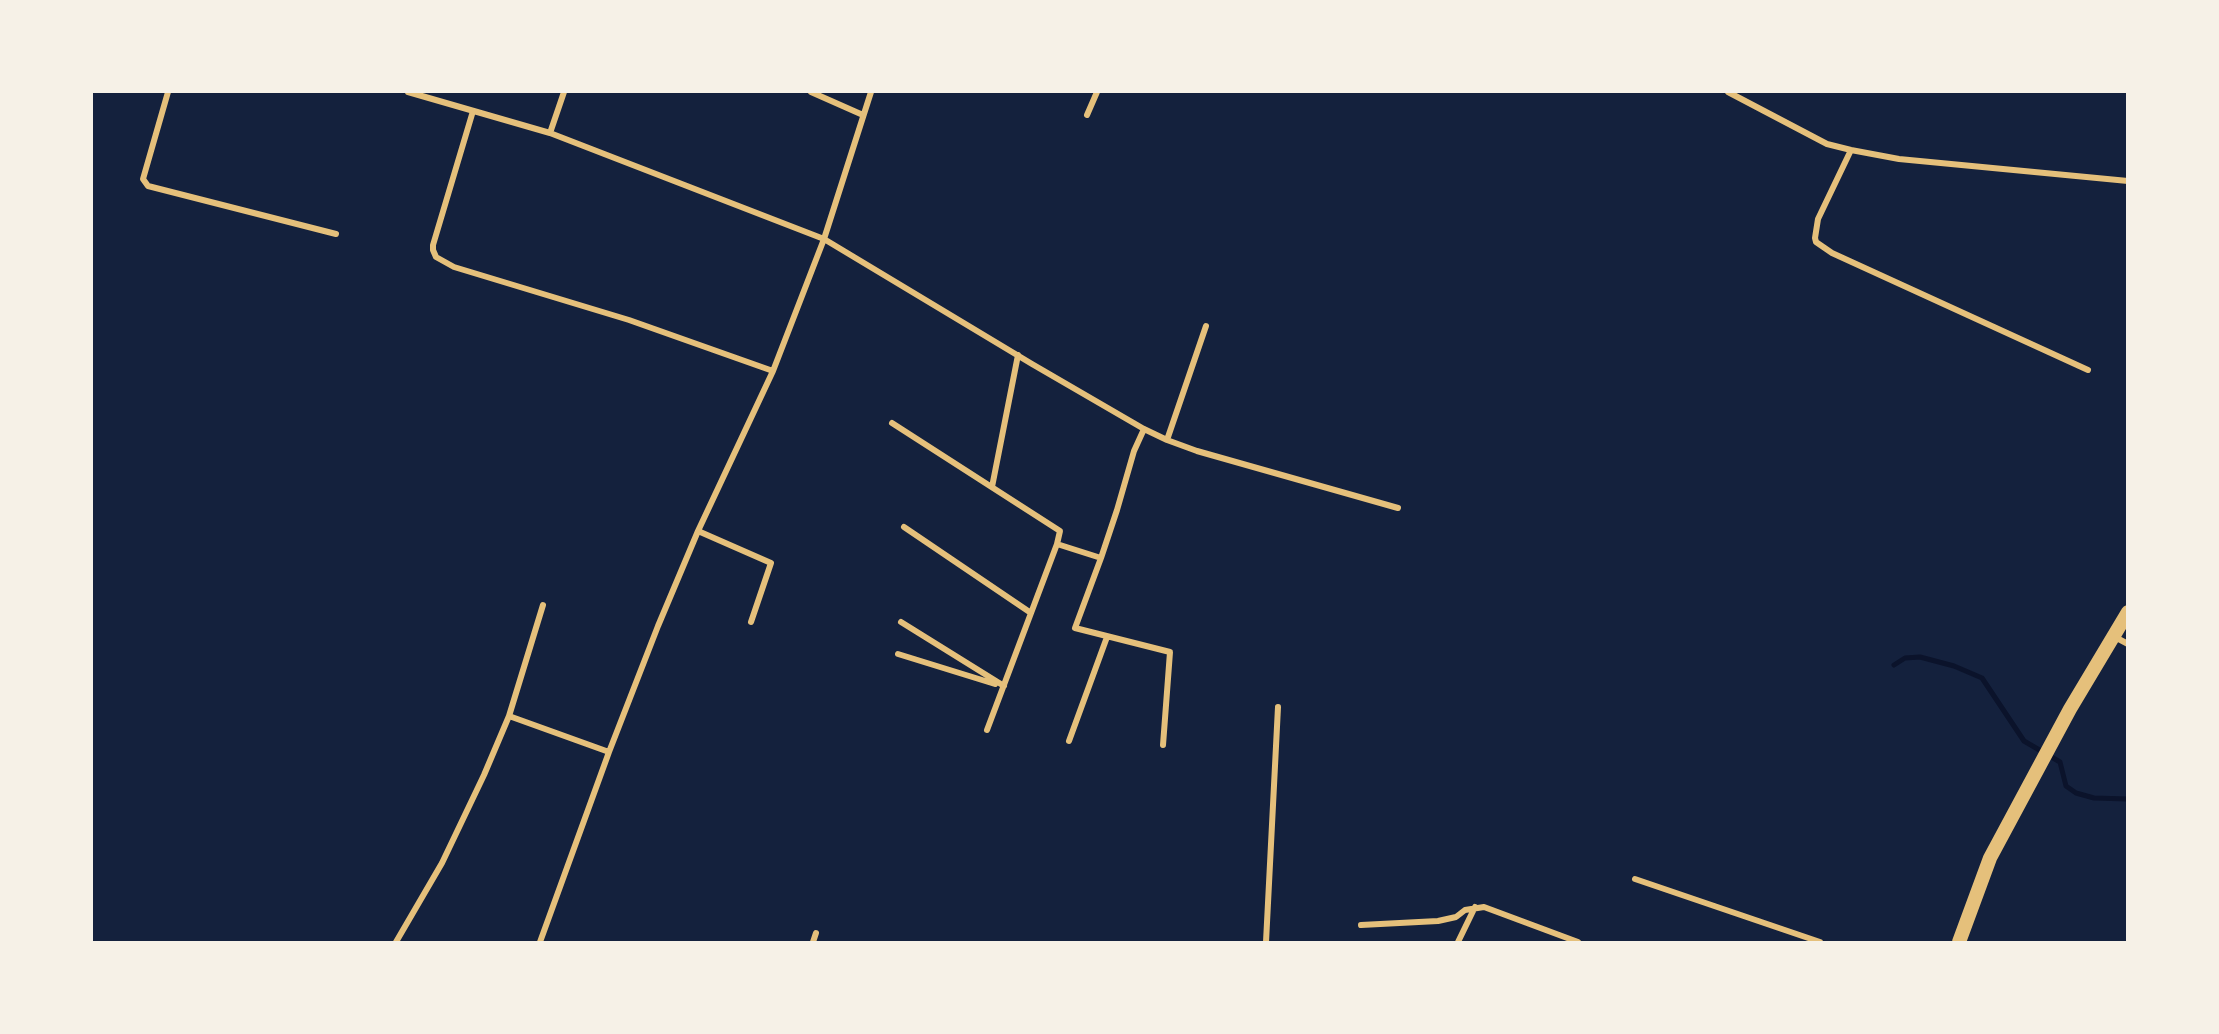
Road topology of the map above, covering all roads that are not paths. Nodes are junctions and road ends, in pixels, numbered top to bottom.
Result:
1 (168, 92) edge
2 (408, 92) edge
3 (564, 92) edge
4 (811, 92) edge
5 (871, 92) edge
6 (1097, 92) edge
7 (1728, 92) edge
8 (473, 111) junction
9 (863, 115) junction
10 (1087, 115) dead end
11 (550, 133) junction
12 (1851, 150) junction
13 (2127, 181) edge
14 (336, 234) dead end
15 (824, 239) junction
16 (1206, 326) dead end
17 (1018, 355) junction
18 (2088, 370) dead end
19 (773, 371) junction
20 (892, 423) dead end
21 (1144, 429) junction
22 (1167, 440) junction
23 (992, 487) junction
24 (1398, 508) dead end
25 (904, 527) dead end
26 (698, 531) junction
27 (1057, 544) junction
28 (1101, 558) junction
29 (543, 605) dead end
30 (2127, 612) edge
31 (1031, 613) junction
32 (751, 622) dead end
33 (901, 622) dead end
34 (2113, 636) junction
35 (1107, 637) junction
36 (2127, 644) edge
37 (898, 654) dead end
38 (1004, 686) junction
39 (1278, 707) dead end
40 (509, 716) junction
41 (987, 730) dead end
42 (1069, 741) dead end
43 (1163, 745) dead end
44 (609, 752) junction
45 (1635, 879) dead end
46 (1475, 907) junction
47 (1361, 925) dead end
48 (816, 933) dead end
49 (396, 942) edge
50 (540, 942) edge
51 (813, 942) edge
52 (1266, 942) edge
53 (1458, 942) edge
54 (1578, 942) edge
55 (1820, 942) edge
56 (1959, 942) edge

1 - 14 street
2 - 8 street
3 - 11 street
4 - 9 street
5 - 9 street
6 - 10 street
7 - 12 street
8 - 11 street
8 - 19 street
9 - 15 street
11 - 15 street
12 - 13 street
12 - 18 street
15 - 17 street
15 - 19 street
16 - 22 street
17 - 21 street
17 - 23 street
19 - 26 street
20 - 23 street
21 - 22 street
21 - 28 street
22 - 24 street
23 - 27 street
25 - 31 street
26 - 32 street
26 - 44 street
27 - 28 street
27 - 31 street
28 - 35 street
29 - 40 street
30 - 34 main road
31 - 38 street
33 - 38 street
34 - 36 street
34 - 56 main road
35 - 42 street
35 - 43 street
37 - 38 street
38 - 41 street
39 - 52 street
40 - 44 street
40 - 49 street
44 - 50 street
45 - 55 street
46 - 47 street
46 - 53 street
46 - 54 street
48 - 51 street

